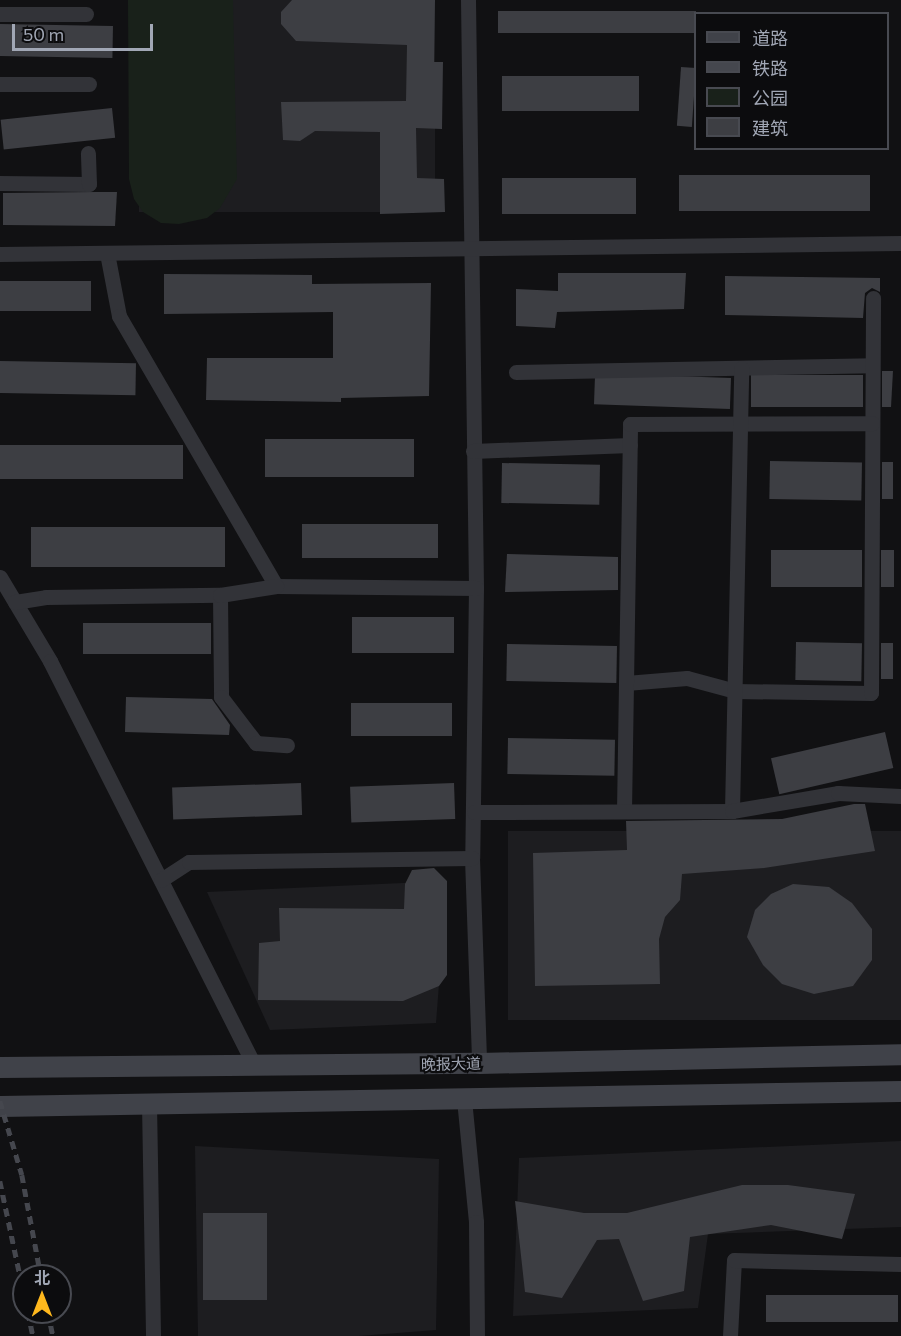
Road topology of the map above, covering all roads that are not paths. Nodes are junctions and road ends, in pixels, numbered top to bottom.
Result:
1 (468, 0) edge
2 (0, 14) edge
3 (86, 14) dead end
4 (0, 84) edge
5 (88, 84) dead end
6 (88, 153) dead end
7 (0, 183) edge
8 (901, 243) edge
9 (472, 251) junction
10 (106, 253) junction
11 (0, 254) edge
12 (873, 298) dead end
13 (872, 365) junction
14 (741, 368) junction
15 (516, 372) dead end
16 (872, 423) junction
17 (740, 424) junction
18 (630, 445) junction
19 (473, 451) junction
20 (0, 577) edge
21 (276, 586) junction
22 (476, 588) junction
23 (220, 595) junction
24 (15, 603) junction
25 (626, 683) junction
26 (735, 691) junction
27 (287, 745) dead end
28 (901, 796) edge
29 (624, 811) junction
30 (732, 811) junction
31 (474, 812) junction
32 (472, 858) junction
33 (161, 880) junction
34 (901, 1054) edge
35 (479, 1063) junction
36 (254, 1065) junction
37 (0, 1067) edge
38 (901, 1091) edge
39 (464, 1099) junction
40 (149, 1104) junction
41 (0, 1106) edge
42 (901, 1264) edge
43 (153, 1336) edge
44 (477, 1336) edge
45 (730, 1336) edge

1 - 9 street
2 - 3 street
4 - 5 street
6 - 7 street
8 - 9 street
9 - 10 street
9 - 19 street
10 - 11 street
10 - 21 street
12 - 13 street
13 - 14 street
13 - 16 street
14 - 15 street
14 - 17 street
16 - 17 street
16 - 26 street
17 - 18 street
17 - 26 street
18 - 19 street
18 - 25 street
19 - 22 street
20 - 24 street
21 - 22 street
21 - 23 street
22 - 31 street
23 - 24 street
23 - 27 street
24 - 33 street
25 - 26 street
25 - 29 street
26 - 30 street
28 - 30 street
29 - 30 street
29 - 31 street
31 - 32 street
32 - 33 street
32 - 35 street
33 - 36 street
34 - 35 main road, 晚报大道
35 - 36 main road, 晚报大道
36 - 37 main road, 晚报大道
38 - 39 main road
39 - 40 main road
39 - 44 street
40 - 41 main road
40 - 43 street
42 - 45 street

